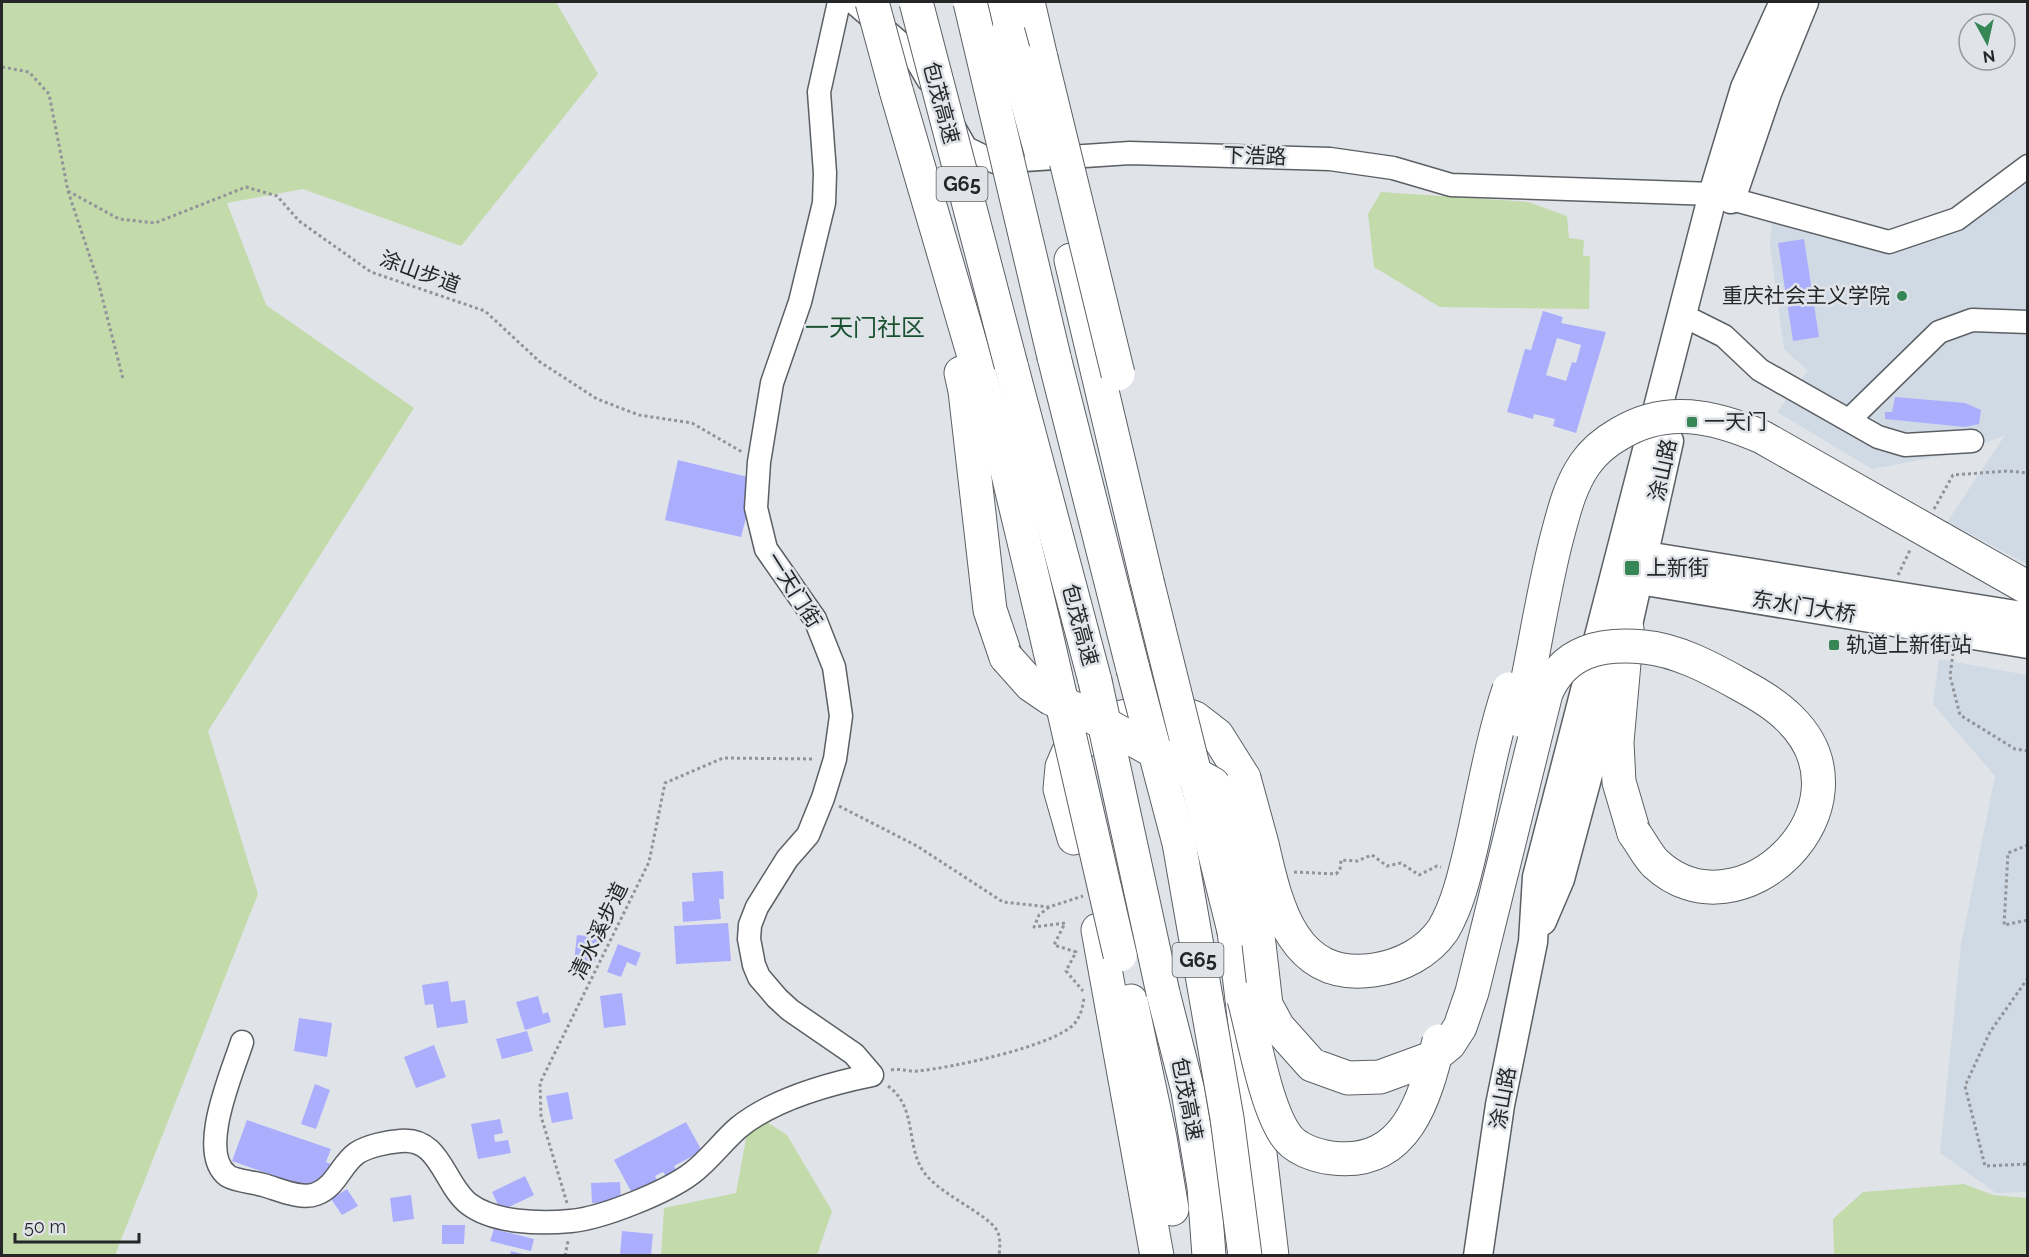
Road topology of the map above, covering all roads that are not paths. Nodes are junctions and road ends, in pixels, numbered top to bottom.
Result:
1 (839, 2) edge
2 (853, 2) edge
3 (872, 2) edge
4 (916, 2) edge
5 (970, 2) edge
6 (998, 2) edge
7 (1028, 2) edge
8 (1784, 2) edge
9 (1804, 2) edge
10 (2028, 166) edge
11 (1722, 197) junction
12 (1694, 321) junction
13 (2028, 322) edge
14 (1109, 376) junction
15 (973, 386) junction
16 (1850, 419) junction
17 (1972, 441) dead end
18 (1630, 566) junction
19 (1547, 576) junction
20 (2028, 588) edge
21 (2028, 617) edge
22 (1627, 629) junction
23 (2028, 644) edge
24 (1533, 942) junction
25 (1244, 999) junction
26 (242, 1042) dead end
27 (1157, 1256) edge
28 (1179, 1256) edge
29 (1209, 1256) edge
30 (1245, 1256) edge
31 (1272, 1256) edge
32 (1478, 1256) edge

1 - 26 street, 一天门街
2 - 11 street, 下浩路
3 - 15 highway, bridge
4 - 29 highway, 包茂高速 / G65, bridge
5 - 30 highway, 包茂高速 / G65, bridge
6 - 14 highway, bridge
7 - 14 highway, bridge
8 - 11 main road, 涂山路
9 - 11 main road, 涂山路
10 - 11 street, 下浩路
11 - 12 main road, 涂山路
11 - 18 main road, 涂山路
12 - 16 street
12 - 18 main road, 涂山路
13 - 16 street
14 - 25 highway, bridge
15 - 22 highway, bridge
15 - 28 highway, bridge
16 - 17 street
18 - 21 main road, 东水门大桥
18 - 22 main road, 涂山路
18 - 23 main road, 东水门大桥
18 - 24 main road, 涂山路
19 - 20 highway, bridge
19 - 25 highway, bridge
19 - 27 highway, bridge
22 - 24 main road, 涂山路
24 - 32 main road, 涂山路
25 - 31 highway, bridge

